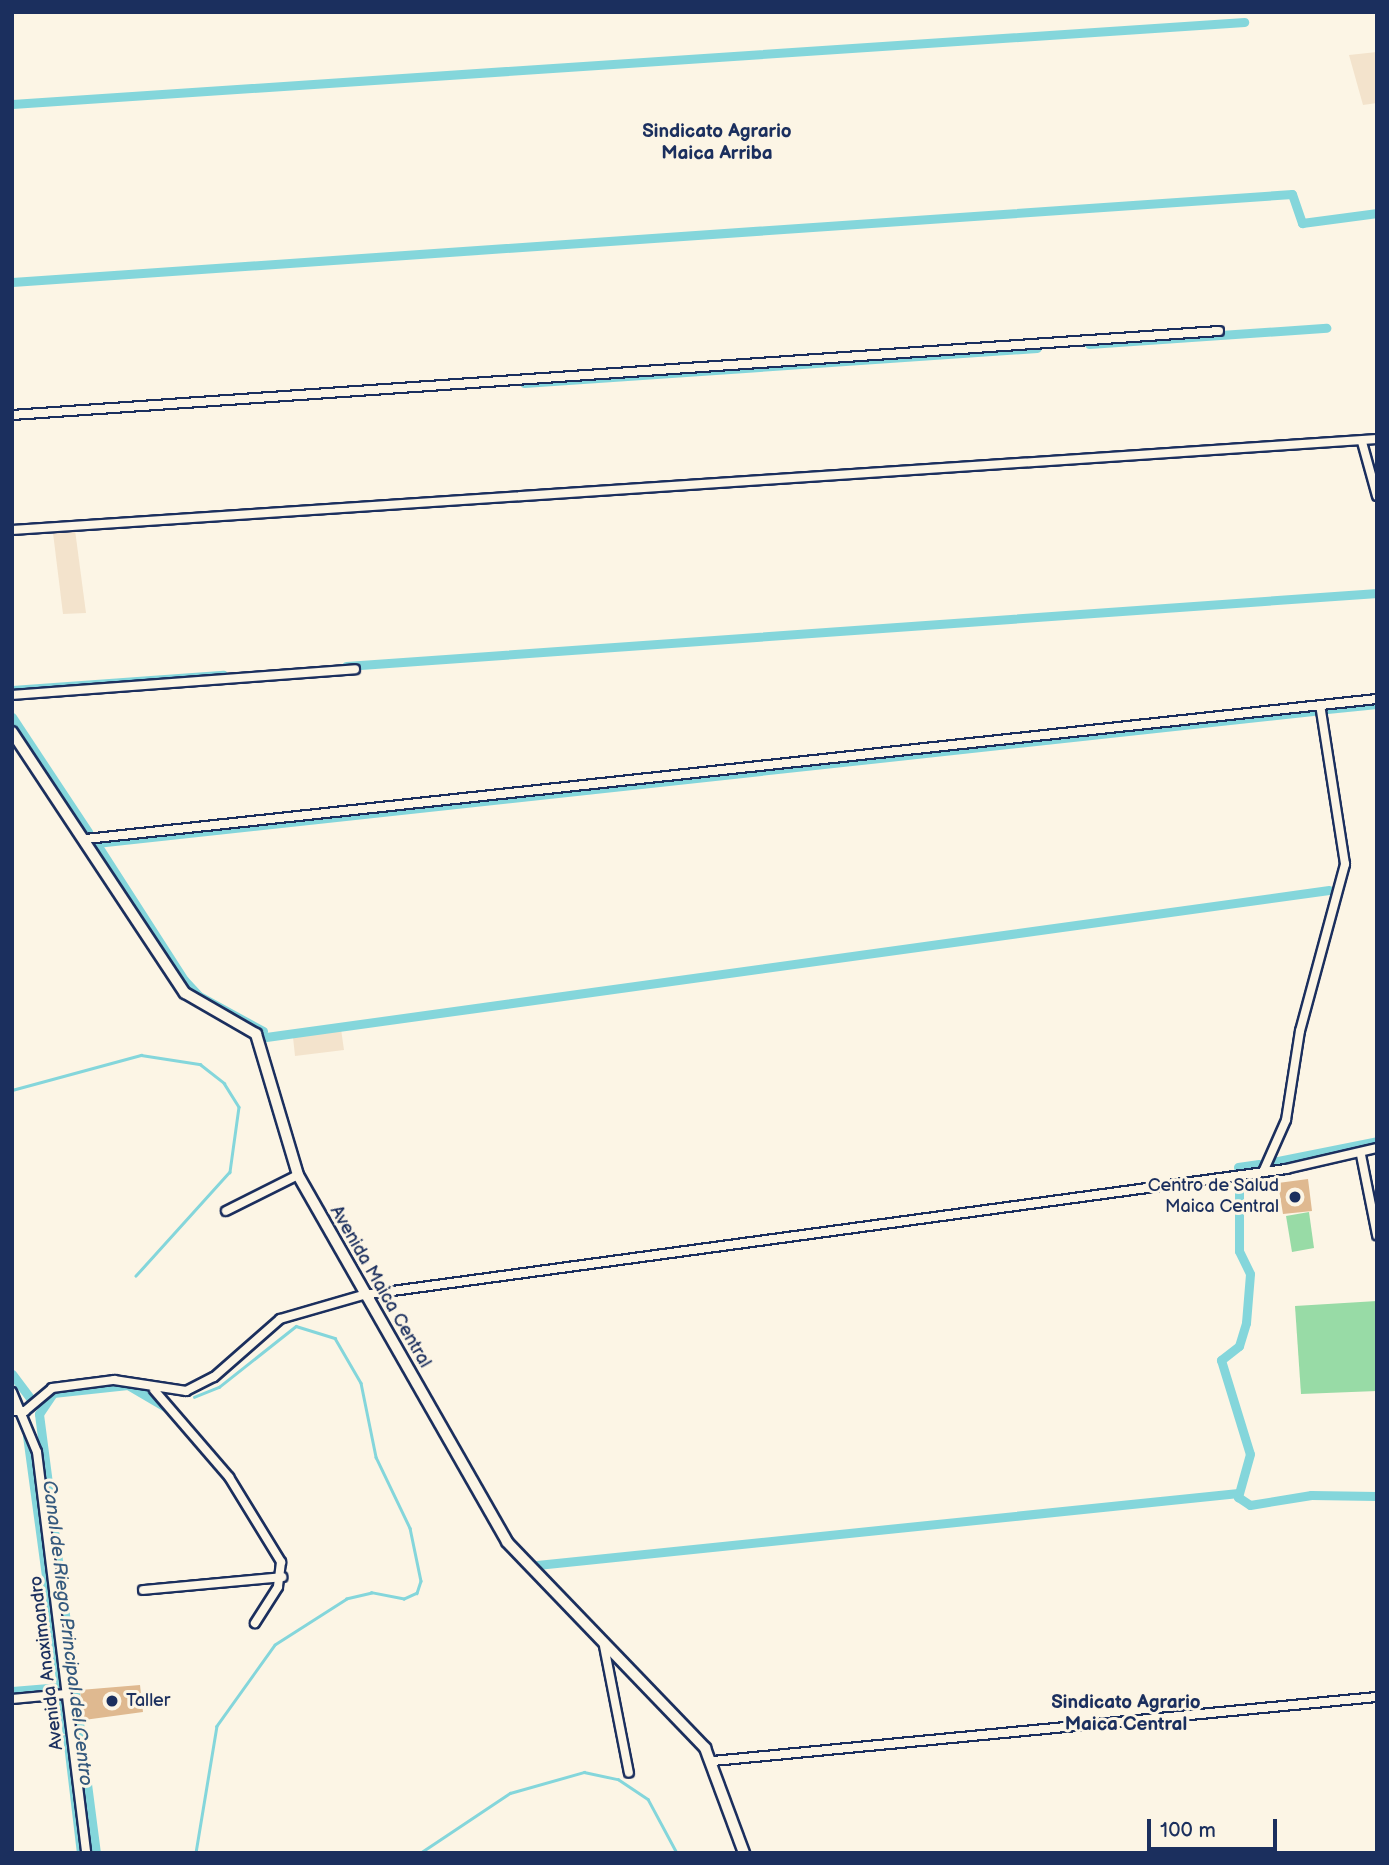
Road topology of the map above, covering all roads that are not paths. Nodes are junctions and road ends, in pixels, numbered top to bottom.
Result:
1 (1219, 331) dead end
2 (12, 415) edge
3 (1377, 439) edge
4 (1362, 442) junction
5 (1377, 496) edge
6 (12, 530) edge
7 (355, 669) dead end
8 (12, 695) edge
9 (1377, 699) edge
10 (1320, 705) junction
11 (12, 732) edge
12 (86, 839) junction
13 (1377, 1148) edge
14 (1361, 1155) junction
15 (1263, 1172) junction
16 (298, 1175) junction
17 (226, 1211) dead end
18 (1376, 1223) edge
19 (1377, 1235) edge
20 (363, 1295) junction
21 (151, 1387) junction
22 (12, 1392) edge
23 (12, 1411) edge
24 (25, 1411) junction
25 (282, 1577) junction
26 (143, 1591) dead end
27 (255, 1623) dead end
28 (604, 1646) junction
29 (66, 1693) junction
30 (1377, 1697) edge
31 (12, 1699) edge
32 (713, 1761) junction
33 (629, 1773) dead end
34 (86, 1853) edge
35 (744, 1853) edge

1 - 2 street
3 - 4 street
4 - 5 street
4 - 6 street
7 - 8 street
9 - 10 street
10 - 12 street
10 - 15 street
11 - 12 street, Avenida Maica Central
12 - 16 street, Avenida Maica Central
13 - 14 street
14 - 15 street
14 - 18 street
15 - 20 street
16 - 17 street
16 - 20 street, Avenida Maica Central
18 - 19 street
20 - 21 street
20 - 28 street, Avenida Maica Central
21 - 24 street
21 - 25 street
22 - 24 street, Avenida Anaximandro
23 - 24 street
24 - 29 street, Avenida Anaximandro
25 - 26 street
25 - 27 street
28 - 32 street, Avenida Maica Central
28 - 33 street
29 - 31 street
29 - 34 street, Avenida Anaximandro
30 - 32 street
32 - 35 street, Avenida Maica Central

